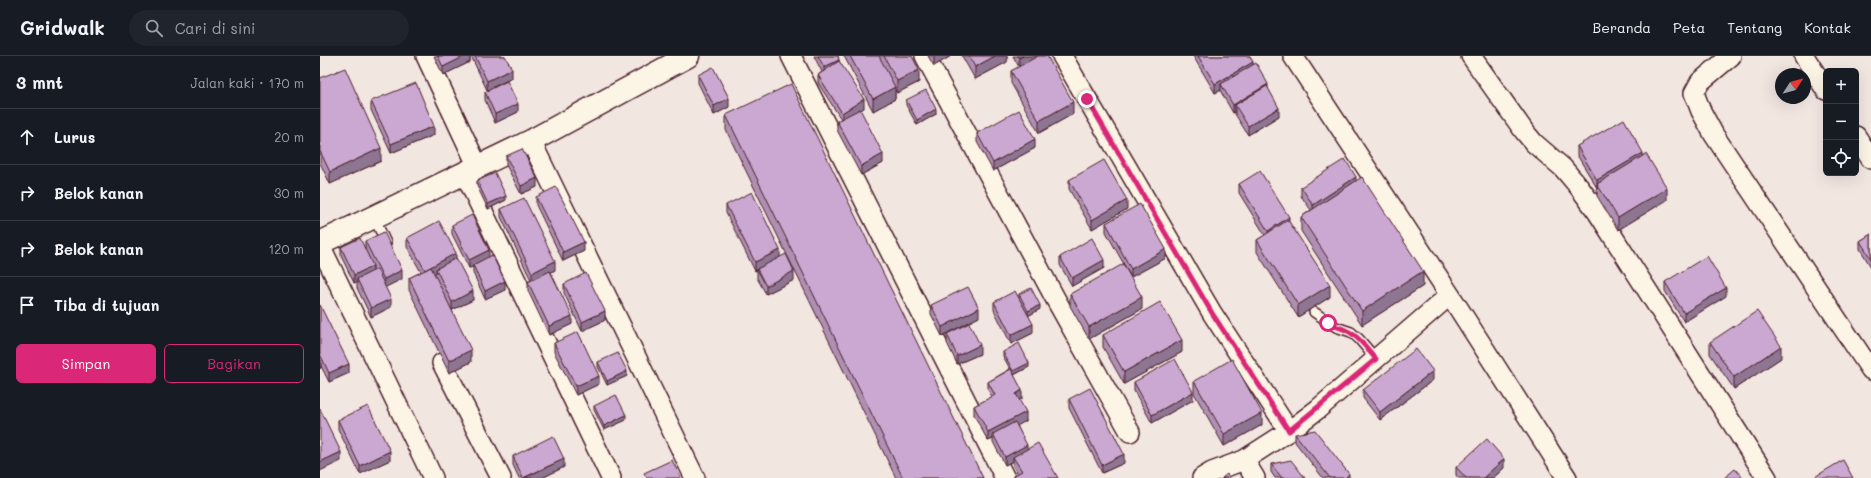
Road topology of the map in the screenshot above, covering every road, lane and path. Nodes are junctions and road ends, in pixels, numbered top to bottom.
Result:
1 (426, 56) edge
2 (688, 56) edge
3 (792, 56) edge
4 (924, 56) edge
5 (1062, 56) edge
6 (1293, 56) edge
7 (1471, 56) edge
8 (1731, 56) edge
9 (1804, 56) edge
10 (1823, 85) edge
11 (1859, 140) edge
12 (531, 141) junction
13 (1871, 159) edge
14 (471, 171) junction
15 (374, 217) junction
16 (320, 244) edge
17 (391, 251) edge
18 (1450, 295) junction
19 (1314, 312) dead end
20 (1376, 359) junction
21 (442, 363) edge
22 (1871, 370) edge
23 (1289, 431) junction
24 (1130, 432) dead end
25 (1244, 460) junction
26 (433, 478) edge
27 (501, 478) edge
28 (611, 478) edge
29 (694, 478) edge
30 (1004, 478) edge
31 (1202, 478) edge
32 (1255, 478) edge
33 (1567, 478) edge
34 (1767, 478) edge

1 - 14 street
2 - 12 street
3 - 30 street
4 - 24 street
5 - 23 street
6 - 18 street
7 - 34 street
8 - 22 street
9 - 10 street
11 - 13 street
12 - 14 street
12 - 29 street
14 - 15 street
14 - 28 street
15 - 16 street
15 - 17 lane
16 - 26 street
18 - 20 street
18 - 33 street
19 - 20 lane
20 - 23 street
21 - 27 street
23 - 25 street
25 - 31 street
25 - 32 street

